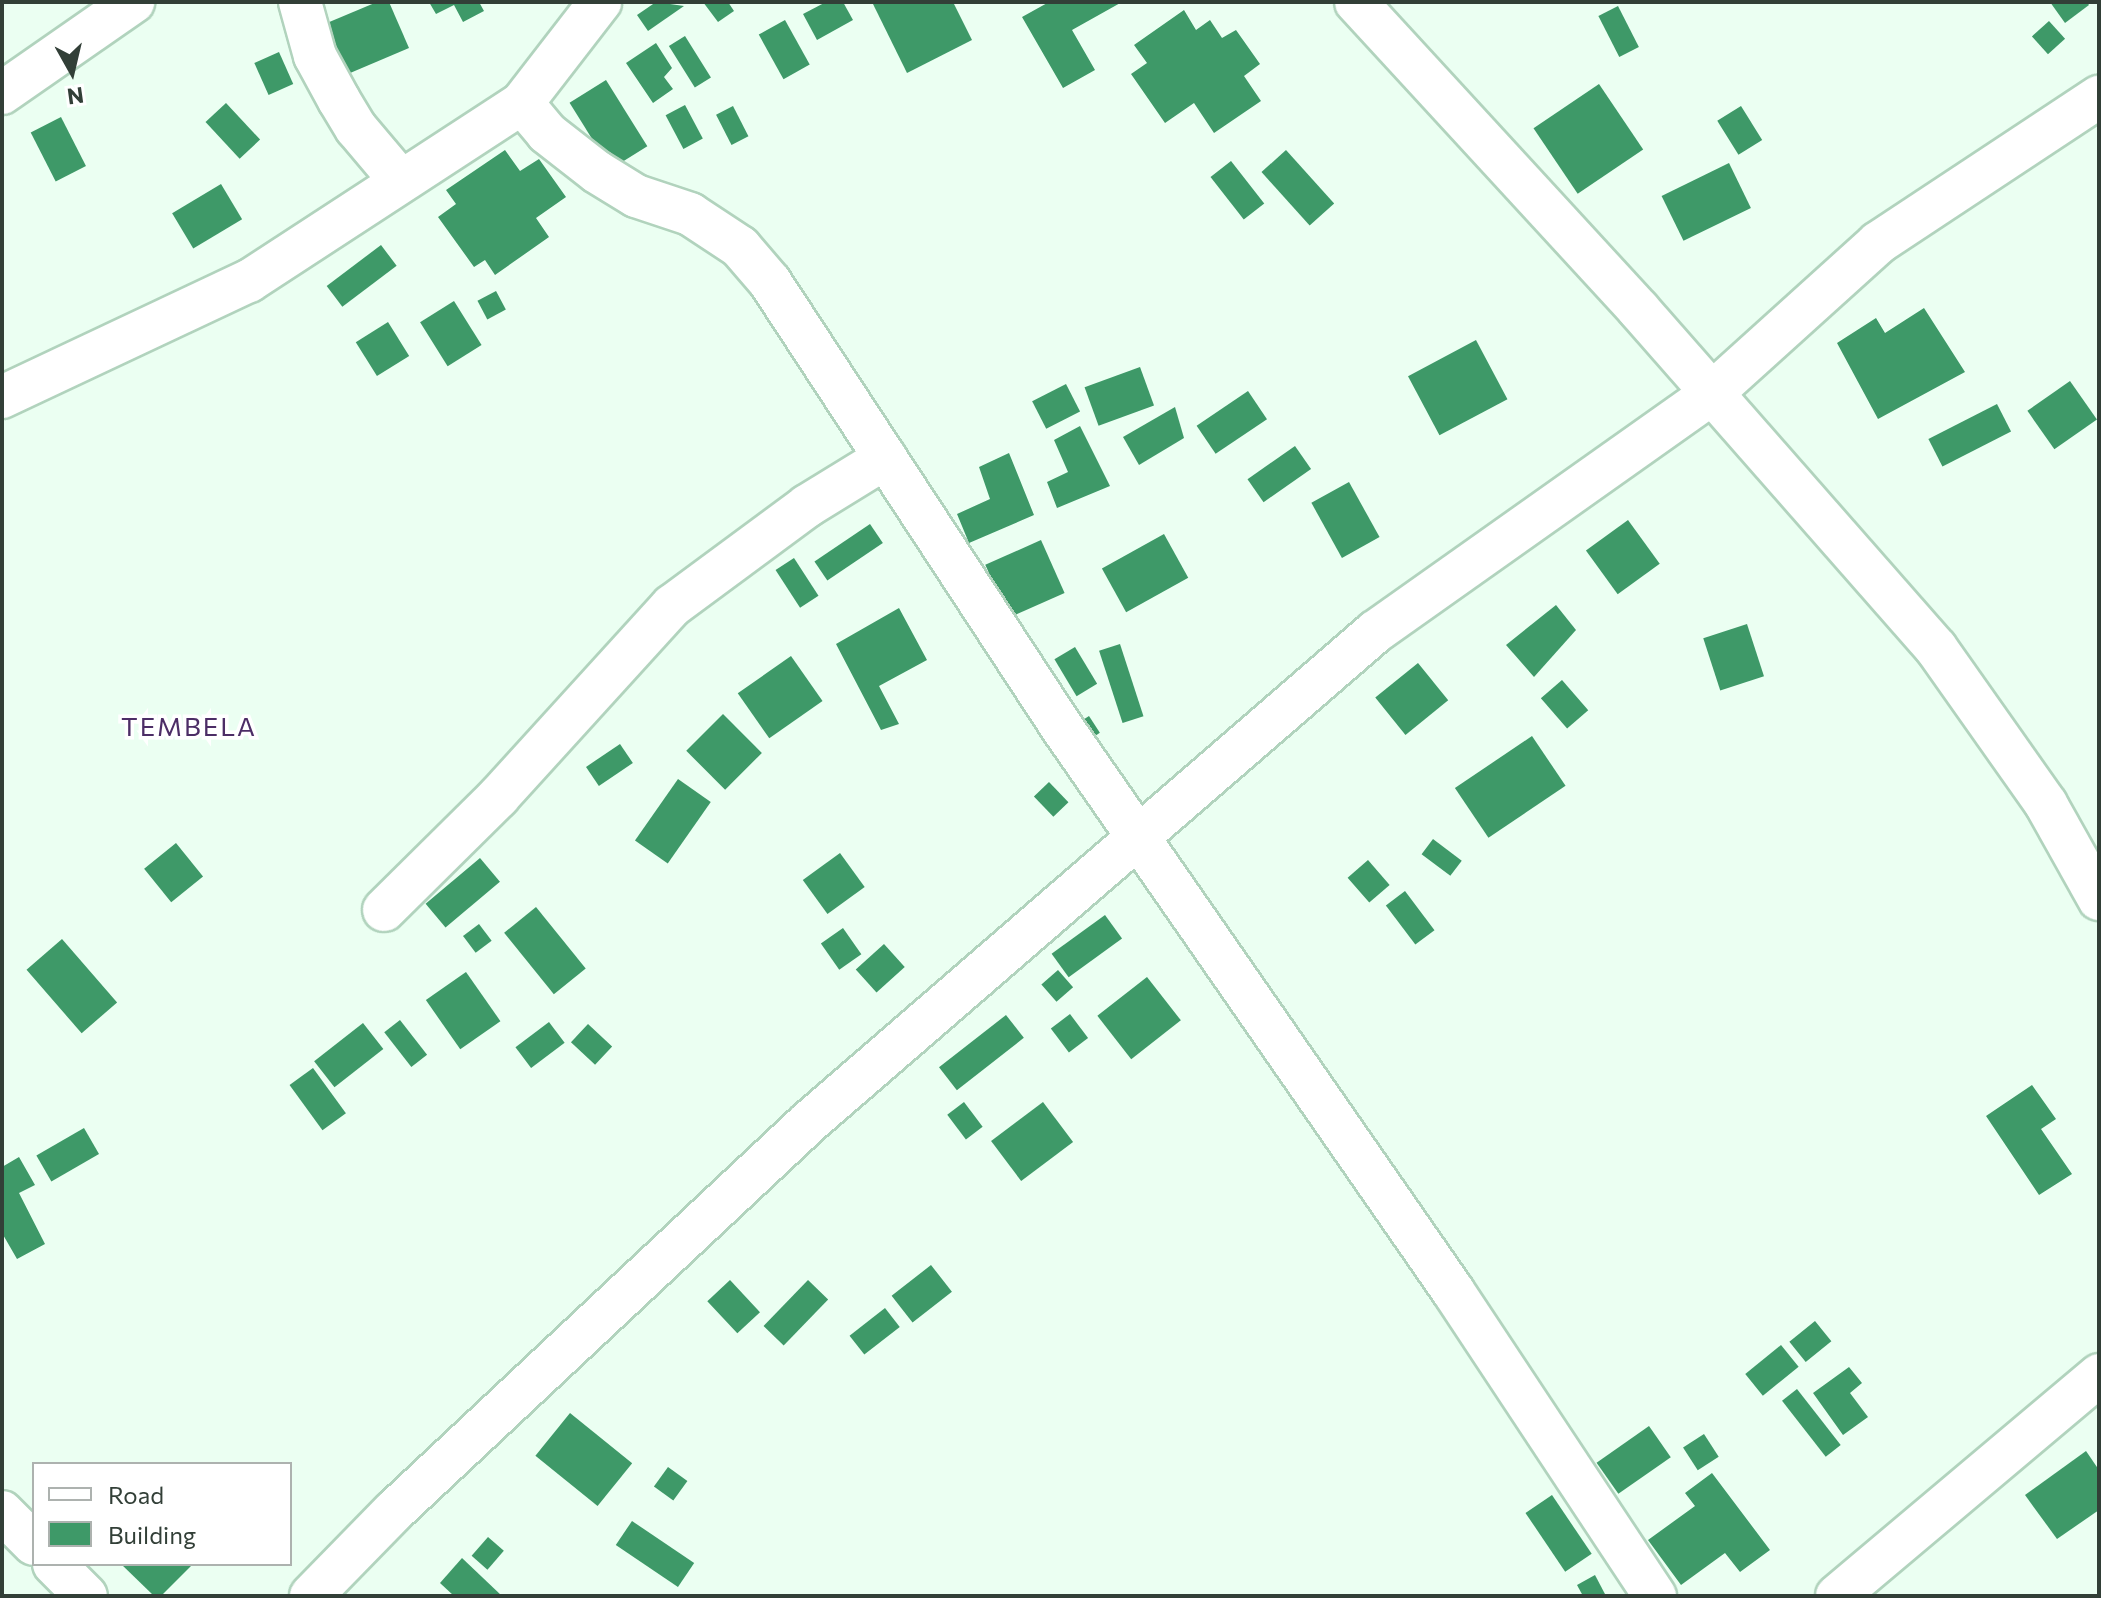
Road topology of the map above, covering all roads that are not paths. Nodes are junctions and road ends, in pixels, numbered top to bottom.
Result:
1 (133, 2) edge
2 (300, 2) edge
3 (1356, 2) edge
4 (592, 5) edge
5 (2, 93) edge
6 (2099, 97) edge
7 (522, 103) junction
8 (400, 180) junction
9 (1711, 394) junction
10 (2, 397) edge
11 (885, 458) junction
12 (1135, 834) junction
13 (2099, 899) edge
14 (384, 910) dead end
15 (2099, 1375) edge
16 (2, 1512) edge
17 (32, 1542) edge
18 (56, 1566) edge
19 (86, 1596) edge
20 (311, 1596) edge
21 (1655, 1596) edge
22 (1837, 1596) edge

1 - 5 street
2 - 8 street
3 - 9 street
4 - 7 street
6 - 9 street
7 - 8 street
7 - 11 street
8 - 10 street
9 - 12 street
9 - 13 street
11 - 12 street
11 - 14 street
12 - 20 street
12 - 21 street
15 - 22 street
16 - 17 street
18 - 19 street

